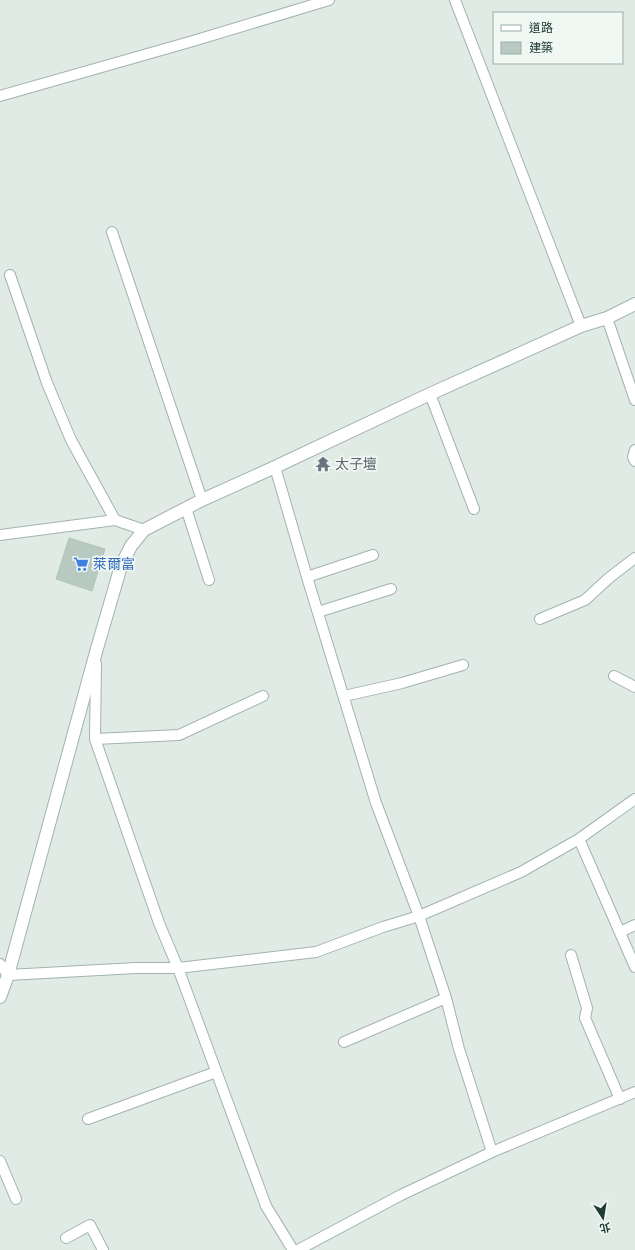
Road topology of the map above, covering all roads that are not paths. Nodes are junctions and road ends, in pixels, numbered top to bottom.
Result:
1 (329, 0) edge
2 (455, 0) edge
3 (0, 96) edge
4 (112, 232) dead end
5 (10, 275) dead end
6 (635, 304) edge
7 (607, 318) junction
8 (581, 326) junction
9 (430, 394) junction
10 (635, 400) edge
11 (635, 450) edge
12 (635, 461) edge
13 (275, 468) junction
14 (202, 500) junction
15 (186, 508) junction
16 (474, 509) dead end
17 (115, 520) junction
18 (144, 530) junction
19 (0, 535) edge
20 (373, 554) dead end
21 (635, 558) edge
22 (306, 577) junction
23 (209, 580) dead end
24 (391, 589) dead end
25 (318, 612) junction
26 (540, 619) dead end
27 (96, 652) junction
28 (463, 665) dead end
29 (614, 676) dead end
30 (635, 687) edge
31 (264, 696) dead end
32 (344, 696) junction
33 (95, 739) junction
34 (635, 798) edge
35 (579, 839) junction
36 (419, 916) junction
37 (635, 925) edge
38 (620, 932) junction
39 (571, 955) dead end
40 (0, 964) edge
41 (635, 967) edge
42 (178, 968) junction
43 (8, 975) junction
44 (0, 997) edge
45 (446, 998) junction
46 (344, 1042) dead end
47 (216, 1072) junction
48 (635, 1092) edge
49 (620, 1098) junction
50 (88, 1119) dead end
51 (492, 1152) junction
52 (0, 1161) edge
53 (16, 1199) dead end
54 (66, 1238) dead end
55 (103, 1250) edge
56 (293, 1250) edge
57 (298, 1250) edge

1 - 3 lane
2 - 8 lane
4 - 14 lane
5 - 17 lane
6 - 7 street
7 - 8 street
7 - 10 lane
8 - 9 street
9 - 13 street
9 - 16 lane
11 - 12 lane
13 - 14 street
13 - 22 lane
14 - 15 street
15 - 18 street
15 - 23 lane
17 - 18 lane
17 - 19 lane
18 - 27 street
20 - 22 lane
21 - 26 lane
22 - 25 lane
24 - 25 lane
25 - 32 lane
27 - 33 lane
27 - 43 street
28 - 32 lane
29 - 30 lane
31 - 33 lane
32 - 36 lane
33 - 42 lane
34 - 35 lane
35 - 36 lane
35 - 38 lane
36 - 42 lane
36 - 45 lane
37 - 38 lane
38 - 41 lane
39 - 49 lane
40 - 43 lane
42 - 43 lane
42 - 47 lane
43 - 44 street
45 - 46 lane
45 - 51 lane
47 - 50 lane
47 - 56 lane
48 - 49 lane
49 - 51 lane
51 - 57 lane
52 - 53 lane
54 - 55 lane

